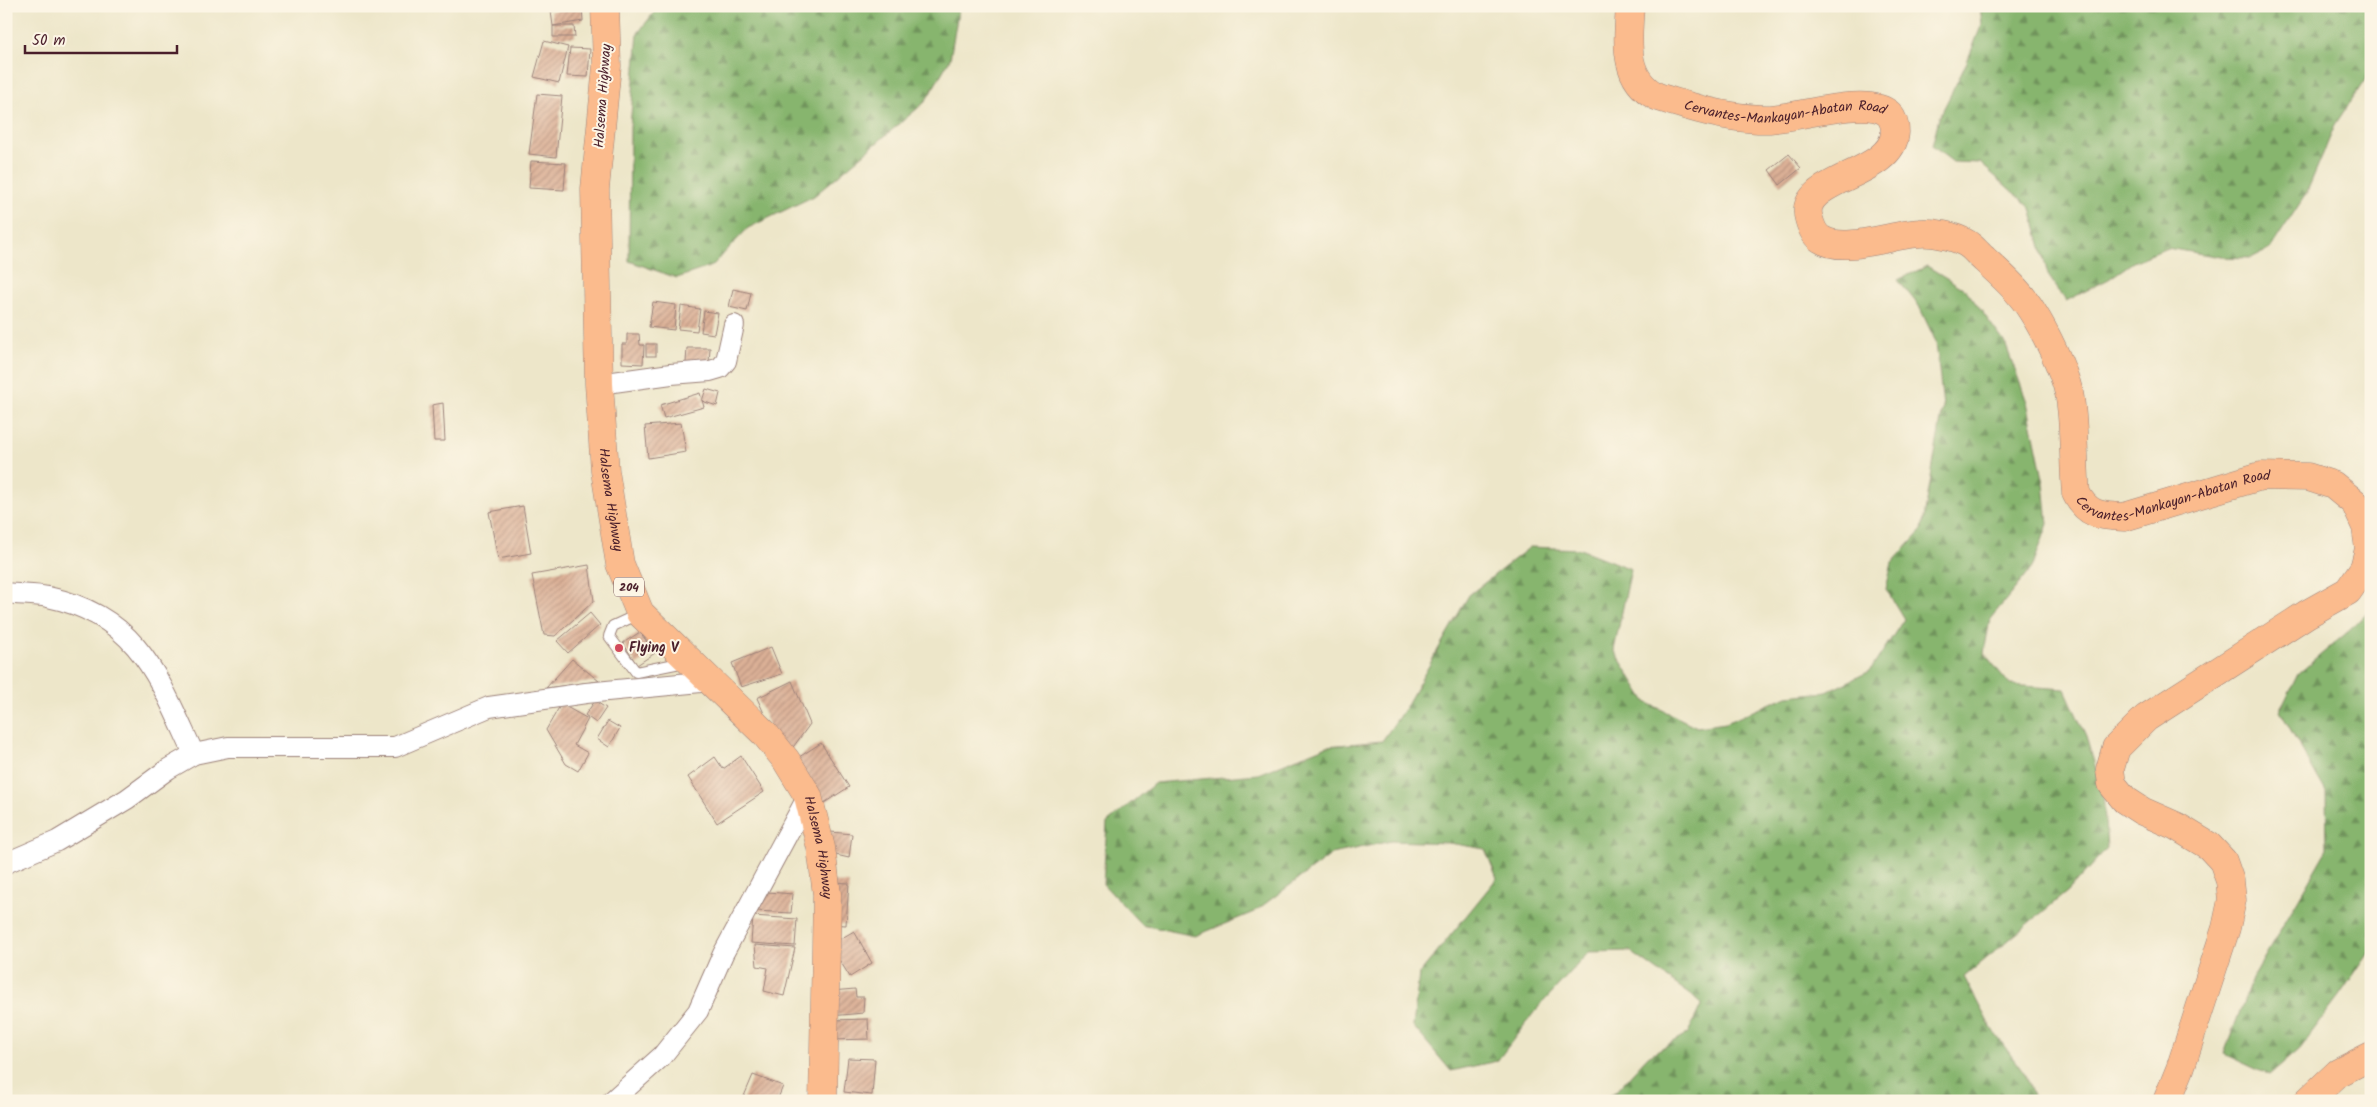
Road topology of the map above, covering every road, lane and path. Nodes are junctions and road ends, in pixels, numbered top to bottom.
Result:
1 (605, 6) edge
2 (1630, 6) edge
3 (734, 325) dead end
4 (599, 384) junction
5 (6, 594) edge
6 (640, 613) junction
7 (690, 660) junction
8 (711, 681) junction
9 (194, 754) junction
10 (808, 796) junction
11 (6, 863) edge
12 (2371, 1056) edge
13 (612, 1101) edge
14 (824, 1101) edge
15 (2167, 1101) edge
16 (2308, 1101) edge

1 - 4 main road, Halsema Highway / 204
2 - 15 main road, Cervantes-Mankayan-Abatan Road
3 - 4 street
4 - 6 main road, Halsema Highway / 204
5 - 9 street
6 - 7 main road, Halsema Highway / 204
6 - 7 lane
7 - 8 main road, Halsema Highway / 204
8 - 9 street
8 - 10 main road, Halsema Highway / 204
9 - 11 street
10 - 13 street
10 - 14 main road, Halsema Highway / 204
12 - 16 main road

